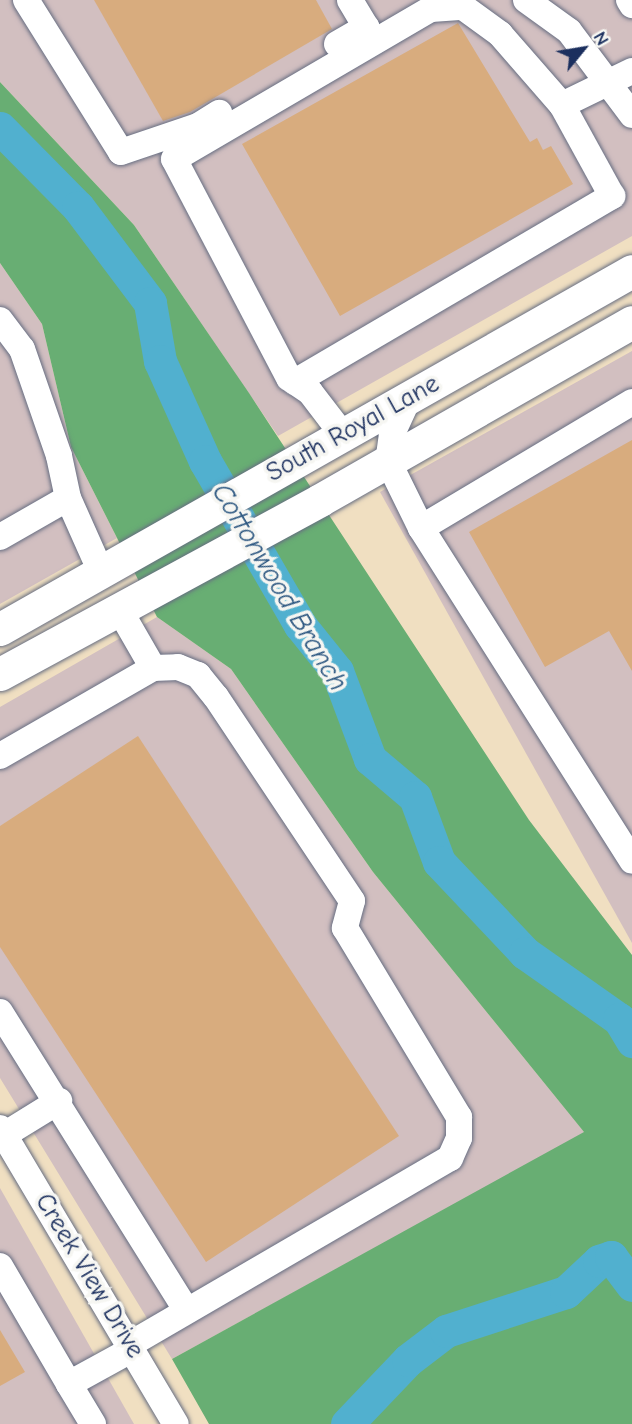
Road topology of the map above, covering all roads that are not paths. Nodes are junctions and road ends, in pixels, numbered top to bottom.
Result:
1 (26, 0) edge
2 (350, 0) edge
3 (526, 0) edge
4 (629, 0) edge
5 (632, 5) edge
6 (621, 77) edge
7 (562, 105) junction
8 (632, 115) edge
9 (632, 271) edge
10 (0, 320) edge
11 (632, 322) edge
12 (295, 382) junction
13 (409, 397) junction
14 (632, 402) edge
15 (330, 442) junction
16 (388, 461) junction
17 (68, 498) junction
18 (421, 528) junction
19 (0, 537) edge
20 (101, 572) junction
21 (119, 609) junction
22 (0, 629) edge
23 (52, 645) junction
24 (153, 668) junction
25 (0, 674) edge
26 (0, 756) edge
27 (632, 861) edge
28 (0, 1012) edge
29 (59, 1101) junction
30 (2, 1132) edge
31 (0, 1266) edge
32 (186, 1310) junction
33 (132, 1347) junction
34 (69, 1384) junction
35 (99, 1423) edge
36 (176, 1424) edge

1 - 2 street
3 - 6 street
4 - 5 street
6 - 7 street
6 - 8 street
7 - 12 street
7 - 12 street
9 - 13 main road, South Royal Lane
10 - 17 street
11 - 16 main road, South Royal Lane
12 - 15 street
13 - 15 main road, South Royal Lane
13 - 16 street
14 - 18 street
15 - 20 main road, South Royal Lane
16 - 18 street
16 - 21 main road, South Royal Lane
17 - 19 street
17 - 20 street
18 - 27 street
20 - 22 main road, South Royal Lane
20 - 23 main road
21 - 23 main road, South Royal Lane
21 - 24 street
23 - 25 main road, South Royal Lane
24 - 26 street
24 - 32 street
28 - 29 street
29 - 30 street
29 - 32 street
30 - 33 street, Creek View Drive
31 - 34 street
32 - 33 street
33 - 34 street
33 - 36 street, Creek View Drive
34 - 35 street

